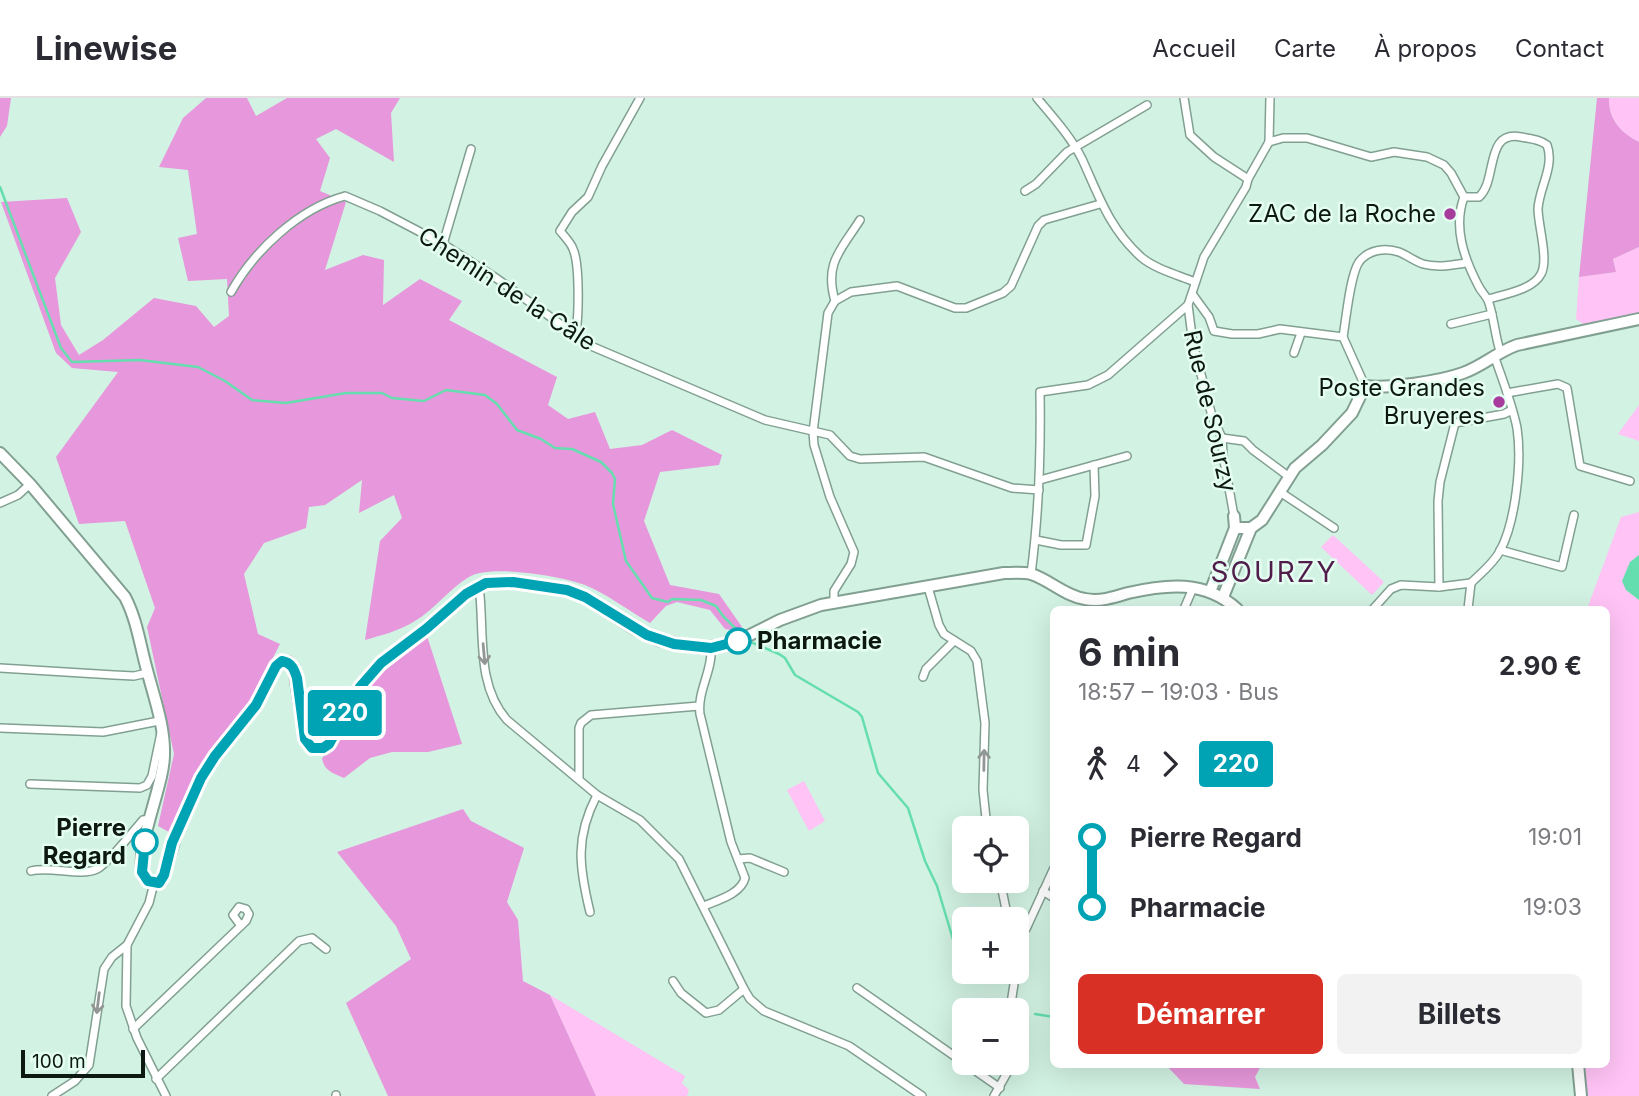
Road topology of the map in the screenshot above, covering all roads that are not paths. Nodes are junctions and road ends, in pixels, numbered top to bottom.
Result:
1 (640, 98) edge
2 (1037, 98) edge
3 (1184, 98) edge
4 (1270, 98) edge
5 (1147, 105) dead end
6 (1269, 142) junction
7 (1075, 147) junction
8 (471, 149) dead end
9 (1248, 179) junction
10 (1025, 191) dead end
11 (1464, 197) junction
12 (1100, 204) junction
13 (860, 220) dead end
14 (443, 244) junction
15 (1466, 263) junction
16 (1195, 282) junction
17 (231, 292) dead end
18 (1192, 295) junction
19 (1489, 299) junction
20 (835, 301) junction
21 (1188, 305) junction
22 (1492, 314) junction
23 (1639, 320) edge
24 (1451, 324) dead end
25 (1301, 333) junction
26 (575, 337) junction
27 (1343, 337) junction
28 (1294, 353) dead end
29 (1497, 353) junction
30 (1365, 386) junction
31 (1507, 393) junction
32 (1512, 410) junction
33 (813, 432) junction
34 (1222, 438) junction
35 (0, 453) edge
36 (1127, 456) dead end
37 (1094, 465) junction
38 (1288, 476) junction
39 (1040, 480) junction
40 (1630, 481) dead end
41 (30, 484) junction
42 (1039, 490) junction
43 (1280, 492) junction
44 (0, 503) edge
45 (1574, 515) dead end
46 (1234, 516) joint
47 (1235, 528) junction
48 (1251, 528) junction
49 (1335, 528) dead end
50 (1035, 540) junction
51 (1500, 550) junction
52 (1031, 574) junction
53 (1471, 583) junction
54 (479, 586) junction
55 (928, 587) junction
56 (1438, 587) junction
57 (1192, 588) junction
58 (1210, 592) junction
59 (1223, 597) junction
60 (834, 602) junction
61 (1185, 606) edge
62 (1234, 606) edge
63 (1376, 606) edge
64 (1468, 606) edge
65 (954, 641) junction
66 (711, 648) junction
67 (0, 668) edge
68 (147, 673) junction
69 (923, 677) dead end
70 (699, 706) junction
71 (160, 727) junction
72 (0, 728) edge
73 (579, 778) junction
74 (30, 784) dead end
75 (597, 795) junction
76 (986, 816) edge
77 (150, 819) junction
78 (738, 859) junction
79 (31, 871) dead end
80 (784, 872) dead end
81 (1050, 876) edge
82 (154, 883) junction
83 (1043, 891) junction
84 (1050, 895) edge
85 (704, 906) junction
86 (590, 912) dead end
87 (1029, 922) edge
88 (241, 926) dead end
89 (127, 945) junction
90 (326, 948) dead end
91 (673, 981) dead end
92 (857, 988) dead end
93 (744, 989) junction
94 (133, 1029) junction
95 (1578, 1068) edge
96 (1006, 1075) edge
97 (156, 1079) junction
98 (1000, 1088) junction
99 (52, 1096) edge
100 (166, 1096) edge
101 (922, 1096) edge
102 (994, 1096) edge
103 (1581, 1096) edge

1 - 26 street
2 - 7 street
3 - 9 street
4 - 6 street
5 - 7 street
6 - 9 street
6 - 11 street
7 - 10 street
7 - 12 street
8 - 14 street
9 - 16 street
11 - 15 street
11 - 19 street
12 - 16 street
12 - 20 street
13 - 20 street
14 - 17 street, Chemin de la Câle
14 - 26 street, Chemin de la Câle
15 - 19 street
15 - 27 street
16 - 18 street
18 - 21 street
18 - 25 street
19 - 22 street
20 - 33 street
21 - 34 street, Rue de Sourzy
21 - 39 street
22 - 24 street
22 - 29 street
23 - 29 street
25 - 27 street
25 - 28 street
26 - 33 street, Chemin de la Câle
27 - 30 street
29 - 30 street
29 - 31 street
30 - 38 street
31 - 32 street
31 - 40 street
32 - 51 street
32 - 56 street
33 - 42 street, Chemin de la Câle
33 - 60 street
34 - 38 street
34 - 46 street, Rue de Sourzy
35 - 41 street
36 - 37 street
37 - 39 street
37 - 50 street
38 - 43 street
39 - 42 street
41 - 44 street
41 - 68 street
42 - 50 street
43 - 48 street
43 - 49 street
45 - 51 street
46 - 47 street
47 - 48 street
47 - 58 street
48 - 59 street
50 - 52 street
51 - 53 street
52 - 55 street
52 - 57 street
53 - 56 street
53 - 64 street
54 - 66 street
54 -> 73 street
54 - 82 street
55 - 60 street
55 - 65 street
56 - 63 street
57 - 58 street
57 - 61 street
58 - 59 street
59 - 62 street
60 - 66 street
65 - 69 street
76 -> 65 street
66 - 70 street
67 - 68 street
68 - 71 street
70 - 73 street
70 - 78 street
71 - 72 street
71 - 74 street
71 - 77 street
73 - 75 street
75 - 85 street
75 - 86 street
77 - 79 street
77 - 82 street
78 - 80 street
78 - 85 street
81 - 83 street
82 - 89 street
83 - 84 street
83 - 87 street
85 - 93 street
88 - 94 street
89 - 94 street
89 -> 99 street
90 - 97 street
91 - 93 street
92 - 98 street
93 - 101 street
94 - 97 street
95 - 103 street
96 - 98 street
97 - 100 street
98 - 102 street

